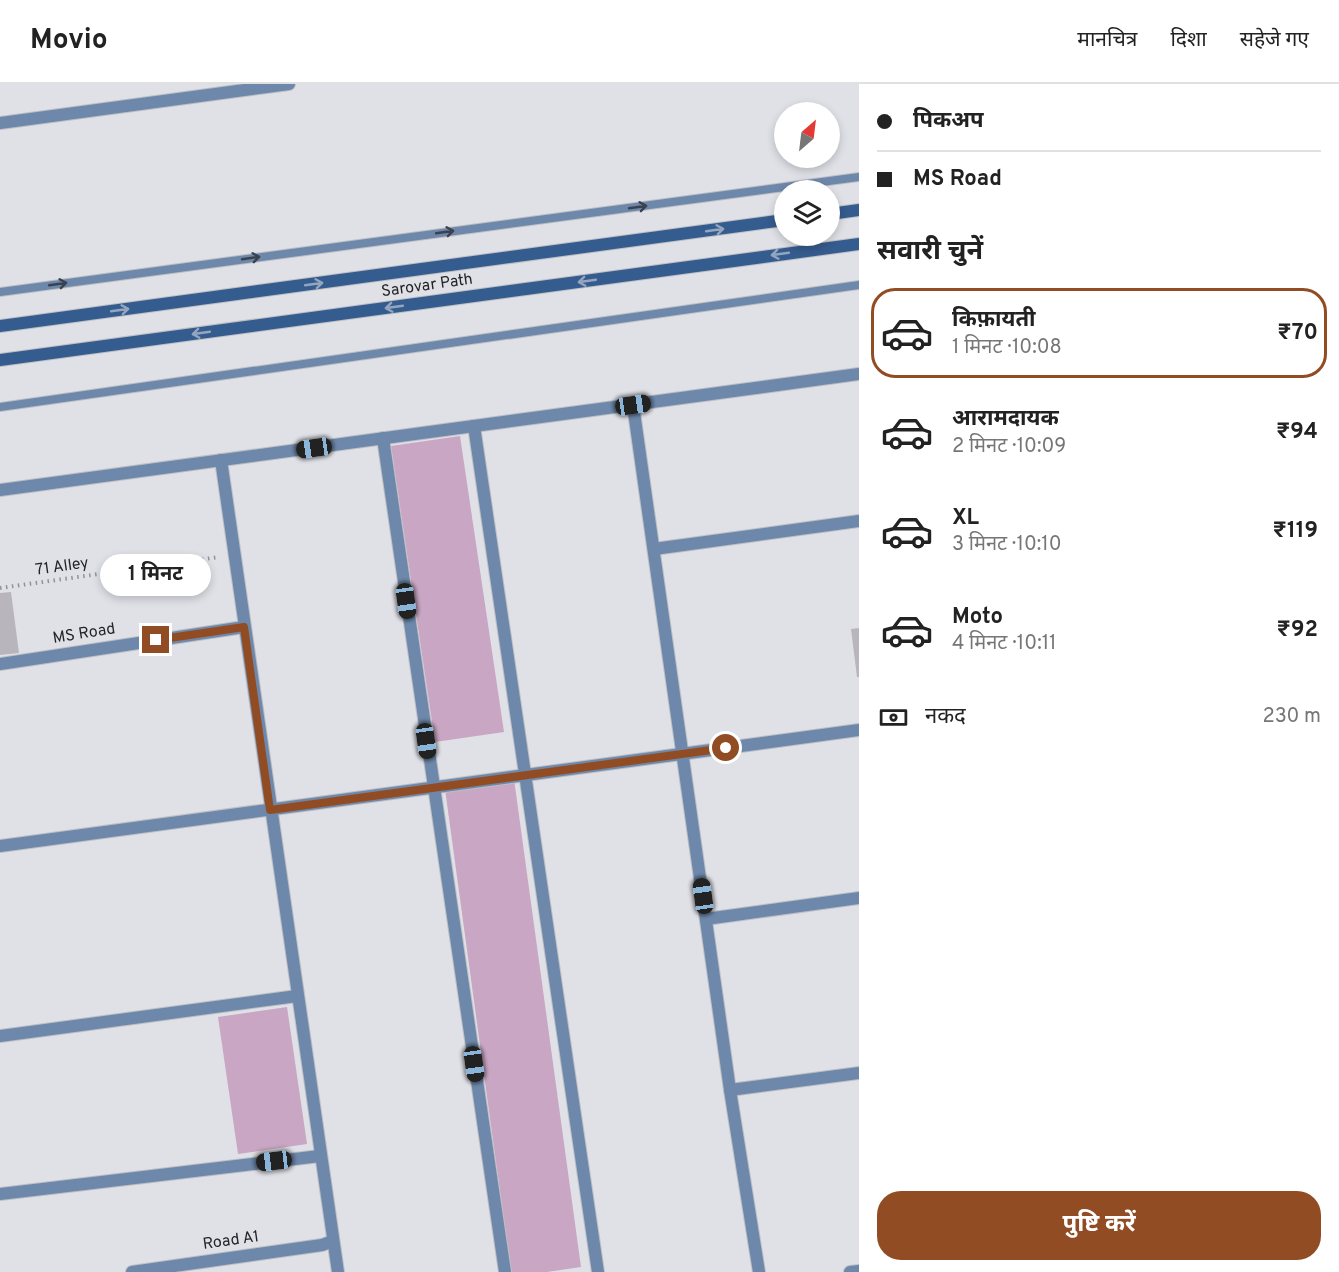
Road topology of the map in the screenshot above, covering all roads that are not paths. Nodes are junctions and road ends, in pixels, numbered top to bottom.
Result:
1 (288, 84) edge
2 (0, 123) edge
3 (859, 177) edge
4 (859, 210) edge
5 (840, 213) edge
6 (774, 221) edge
7 (859, 244) edge
8 (859, 285) edge
9 (0, 292) edge
10 (0, 326) edge
11 (0, 360) edge
12 (859, 374) edge
13 (633, 405) junction
14 (0, 407) edge
15 (474, 426) junction
16 (383, 438) junction
17 (221, 460) junction
18 (0, 490) edge
19 (859, 521) edge
20 (654, 549) junction
21 (244, 627) junction
22 (0, 664) edge
23 (859, 730) edge
24 (682, 754) junction
25 (524, 776) junction
26 (433, 788) junction
27 (270, 810) junction
28 (0, 846) edge
29 (859, 898) edge
30 (706, 919) junction
31 (297, 996) junction
32 (0, 1036) edge
33 (859, 1073) edge
34 (730, 1090) junction
35 (320, 1156) junction
36 (0, 1194) edge
37 (333, 1241) junction
38 (859, 1271) edge
39 (132, 1272) edge
40 (338, 1272) edge
41 (505, 1272) edge
42 (598, 1272) edge
43 (759, 1272) edge
44 (850, 1272) edge

1 - 2 street
9 -> 3 lane
4 - 5 main road
10 -> 6 main road, Sarovar Path
7 -> 11 main road, Sarovar Path
8 - 14 lane
12 - 13 street
13 - 15 street
13 - 20 street
15 - 16 street
15 - 25 street
16 - 17 street
16 - 26 street
17 - 18 street
17 - 21 street
19 - 20 street
20 - 24 street
21 - 22 street, MS Road
21 - 27 street
23 - 24 street
24 - 25 street
24 - 30 street
25 - 26 street
25 - 42 street
26 - 27 street
26 - 41 street
27 - 28 street
27 - 31 street
29 - 30 street
30 - 34 street
31 - 32 street
31 - 35 street
33 - 34 street
34 - 43 street
35 - 36 street
35 - 37 street
37 - 39 street, Road A1
37 - 40 street
38 - 44 street

